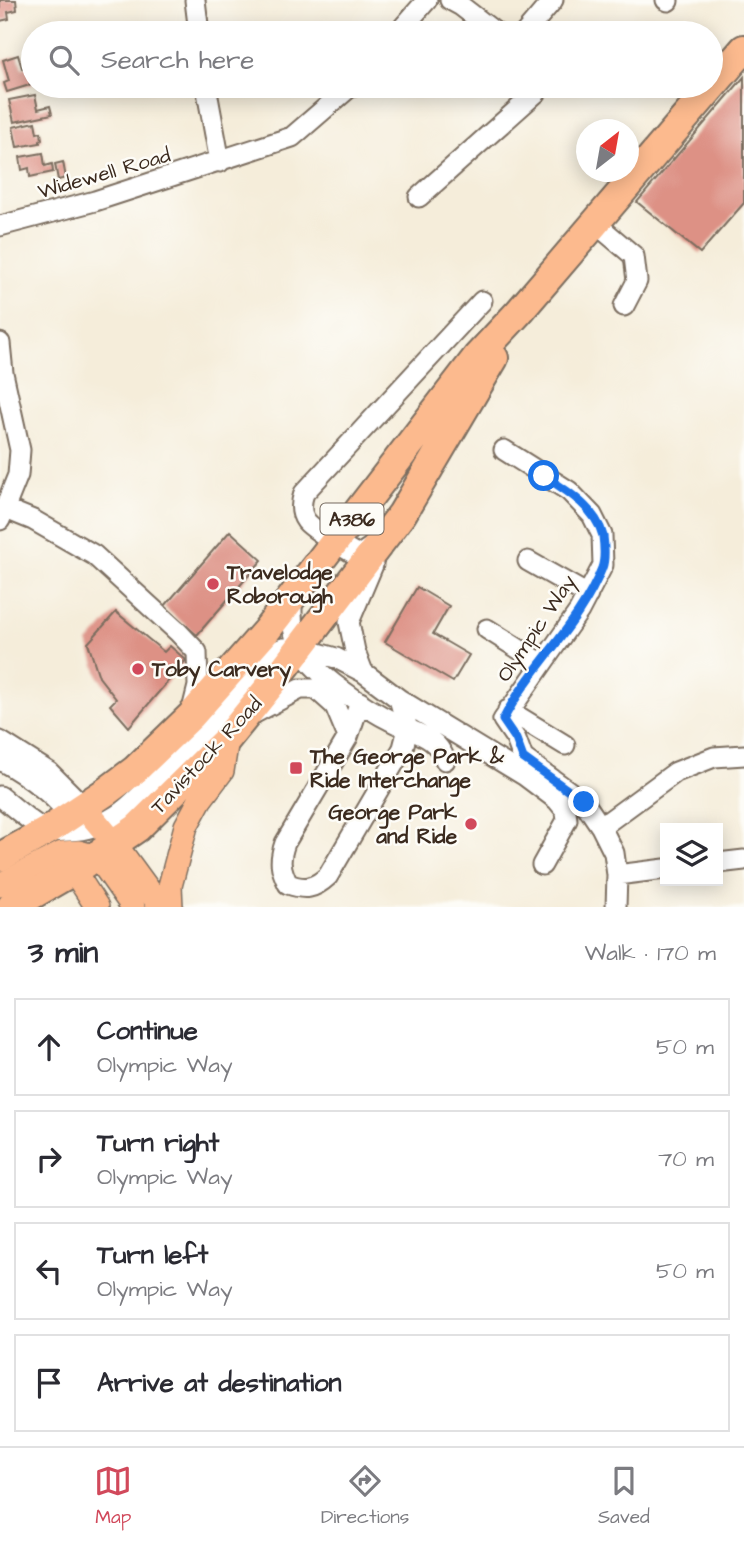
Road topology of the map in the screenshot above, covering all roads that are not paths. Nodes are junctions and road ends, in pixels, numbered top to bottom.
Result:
1 (195, 0) edge
2 (427, 0) edge
3 (450, 0) edge
4 (553, 0) edge
5 (198, 21) edge
6 (409, 21) edge
7 (480, 21) edge
8 (535, 21) edge
9 (744, 49) edge
10 (723, 74) edge
11 (208, 98) edge
12 (337, 98) edge
13 (530, 98) edge
14 (702, 98) edge
15 (220, 162) junction
16 (419, 197) dead end
17 (595, 223) junction
18 (0, 226) edge
19 (482, 301) dead end
20 (624, 306) dead end
21 (519, 312) junction
22 (0, 343) edge
23 (504, 450) dead end
24 (3, 515) edge
25 (385, 537) junction
26 (335, 542) junction
27 (528, 561) dead end
28 (588, 595) junction
29 (292, 598) junction
30 (487, 629) dead end
31 (293, 657) junction
32 (541, 663) junction
33 (363, 672) junction
34 (393, 695) junction
35 (359, 702) junction
36 (508, 710) junction
37 (191, 716) junction
38 (408, 729) junction
39 (235, 730) junction
40 (348, 737) junction
41 (0, 741) edge
42 (565, 744) dead end
43 (744, 755) edge
44 (523, 758) junction
45 (0, 760) edge
46 (445, 760) dead end
47 (0, 796) edge
48 (601, 827) junction
49 (85, 840) junction
50 (0, 857) edge
51 (744, 860) edge
52 (723, 862) edge
53 (542, 865) dead end
54 (660, 870) edge
55 (617, 875) junction
56 (0, 885) edge
57 (11, 907) edge
58 (97, 907) edge
59 (133, 907) edge
60 (161, 907) edge
61 (171, 907) edge
62 (615, 907) edge

1 - 5 street
2 - 6 street
3 - 7 street
4 - 8 street
9 - 10 highway, Tavistock Road / A386
11 - 15 street
12 - 15 street, Widewell Road
13 - 16 street
14 - 17 highway, Tavistock Road / A386
15 - 18 street, Widewell Road
17 - 20 street
17 - 21 highway, Tavistock Road / A386
19 - 26 street
21 - 25 highway, Tavistock Road / A386
21 - 26 highway, Tavistock Road / A386
22 - 24 street
23 - 28 street, Olympic Way
24 - 37 street
25 - 26 street
25 - 31 highway, Tavistock Road / A386
25 - 33 street
26 - 29 highway, Tavistock Road / A386
27 - 28 street
28 - 32 street, Olympic Way
29 - 31 street
29 - 37 highway, Tavistock Road / A386
30 - 32 street
31 - 33 street
31 - 35 street
31 - 37 street
31 - 39 highway, Tavistock Road / A386
31 - 49 street
32 - 36 street, Olympic Way
33 - 34 street
34 - 38 street
34 - 44 street
34 - 53 street
35 - 38 street
35 - 40 street
36 - 42 street, Olympic Way
36 - 44 street, Olympic Way
37 - 49 highway, Tavistock Road / A386
38 - 40 street
38 - 46 street
39 - 40 street
39 - 49 highway, Tavistock Road / A386
39 - 61 main road
41 - 49 street
43 - 48 street
44 - 48 street, Olympic Way
45 - 49 street
47 - 49 street
48 - 55 street, Olympic Way
49 - 50 highway, Tavistock Road / A386
49 - 56 main road
49 - 57 highway, Tavistock Road / A386
49 - 58 main road
49 - 59 main road
49 - 60 main road
51 - 52 street
54 - 55 street
55 - 62 street, Olympic Way

